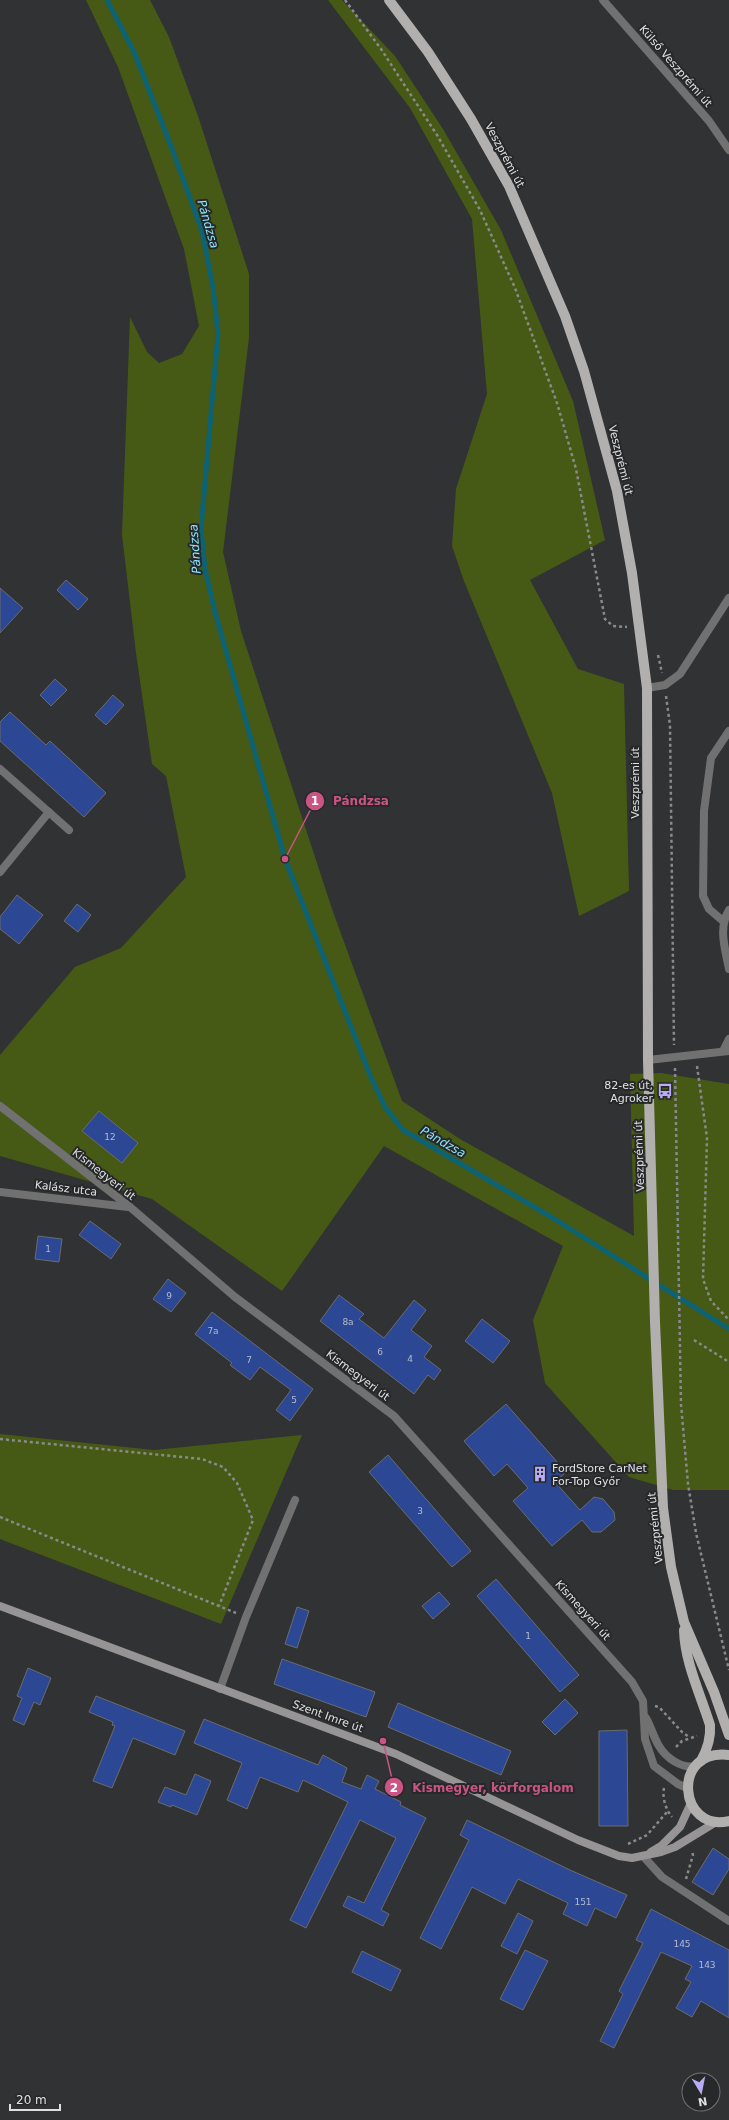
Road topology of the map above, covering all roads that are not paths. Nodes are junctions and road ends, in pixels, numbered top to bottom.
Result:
1 (389, 0) edge
2 (603, 0) edge
3 (729, 150) edge
4 (729, 598) edge
5 (647, 688) junction
6 (729, 731) edge
7 (0, 769) edge
8 (48, 812) junction
9 (69, 830) dead end
10 (0, 872) edge
11 (729, 910) edge
12 (723, 921) junction
13 (729, 969) edge
14 (729, 1039) edge
15 (726, 1051) edge
16 (648, 1060) junction
17 (0, 1106) edge
18 (0, 1192) edge
19 (130, 1207) junction
20 (295, 1500) dead end
21 (0, 1606) edge
22 (684, 1622) junction
23 (220, 1689) junction
24 (645, 1716) junction
25 (729, 1735) edge
26 (729, 1755) edge
27 (698, 1763) junction
28 (687, 1788) junction
29 (690, 1803) junction
30 (725, 1823) edge
31 (643, 1856) junction
32 (729, 1921) edge

1 - 5 main road, Veszprémi út
2 - 3 street, Külső Veszprémi út
4 - 5 street
5 - 16 main road, Veszprémi út
6 - 12 street
7 - 8 street
8 - 9 street
8 - 10 street
11 - 12 street
12 - 13 street
14 - 15 street
15 - 16 street
16 - 22 main road, Veszprémi út
17 - 19 street, Kismegyeri út
18 - 19 street, Kalász utca
19 - 24 street, Kismegyeri út
20 - 23 street
21 - 23 main road, Szent Imre út
22 - 25 main road, Veszprémi út
22 - 27 main road, Veszprémi út
23 - 31 main road, Szent Imre út
24 - 27 street, Kismegyeri út
24 - 28 street, Kismegyeri út
26 - 27 main road
27 - 28 main road, Veszprémi út
28 - 29 main road
29 - 30 main road
29 - 31 main road, Szent Imre út
30 - 31 main road, Szent Imre út
31 - 32 street

